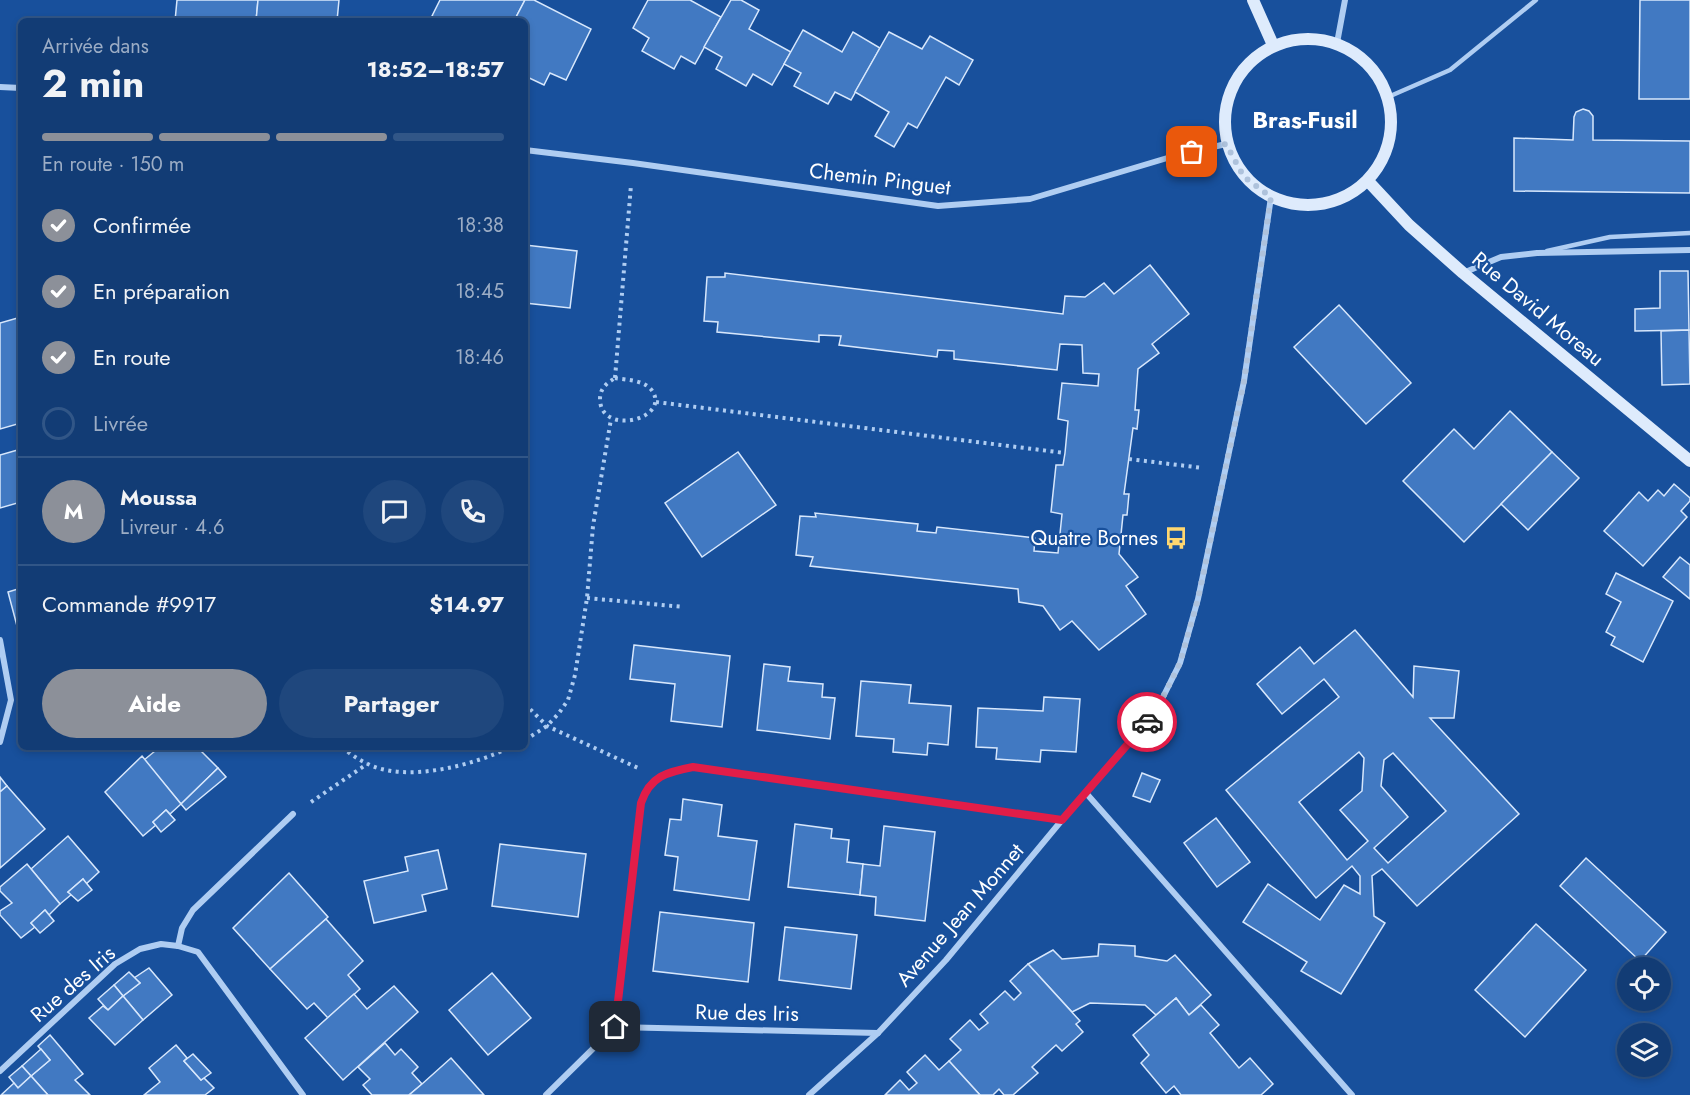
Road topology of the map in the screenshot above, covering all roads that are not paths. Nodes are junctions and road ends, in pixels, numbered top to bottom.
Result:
1 (1253, 0) edge
2 (1345, 0) edge
3 (1536, 0) edge
4 (1337, 43) junction
5 (1274, 45) junction
6 (0, 87) edge
7 (18, 88) edge
8 (1388, 97) junction
9 (1226, 144) junction
10 (528, 150) edge
11 (1368, 181) junction
12 (1271, 197) junction
13 (1690, 233) edge
14 (1690, 250) edge
15 (1537, 253) junction
16 (1463, 273) junction
17 (1690, 461) edge
18 (0, 640) edge
19 (0, 742) edge
20 (1086, 794) junction
21 (293, 814) road end
22 (1062, 820) junction
23 (178, 946) junction
24 (615, 1027) junction
25 (878, 1033) junction
26 (0, 1071) edge
27 (303, 1095) edge
28 (546, 1095) edge
29 (809, 1095) edge
30 (1352, 1095) edge

1 - 5 street
2 - 4 street
3 - 8 lane
4 - 5 street
4 - 8 street
5 - 9 street
6 - 7 street
8 - 11 street
9 - 10 street, Chemin Pinguet
9 - 12 street
11 - 12 street
11 - 16 street, Rue David Moreau
12 - 20 street, Avenue Jean Monnet
13 - 15 lane
14 - 15 street
15 - 16 street
16 - 17 street, Rue David Moreau
18 - 19 street
20 - 22 street, Avenue Jean Monnet
20 - 30 street
21 - 23 street
22 - 24 street
22 - 25 street, Avenue Jean Monnet
23 - 26 street, Rue des Iris
23 - 27 street, Rue des Iris
24 - 25 street, Rue des Iris
24 - 28 street
25 - 29 street, Avenue Jean Monnet

